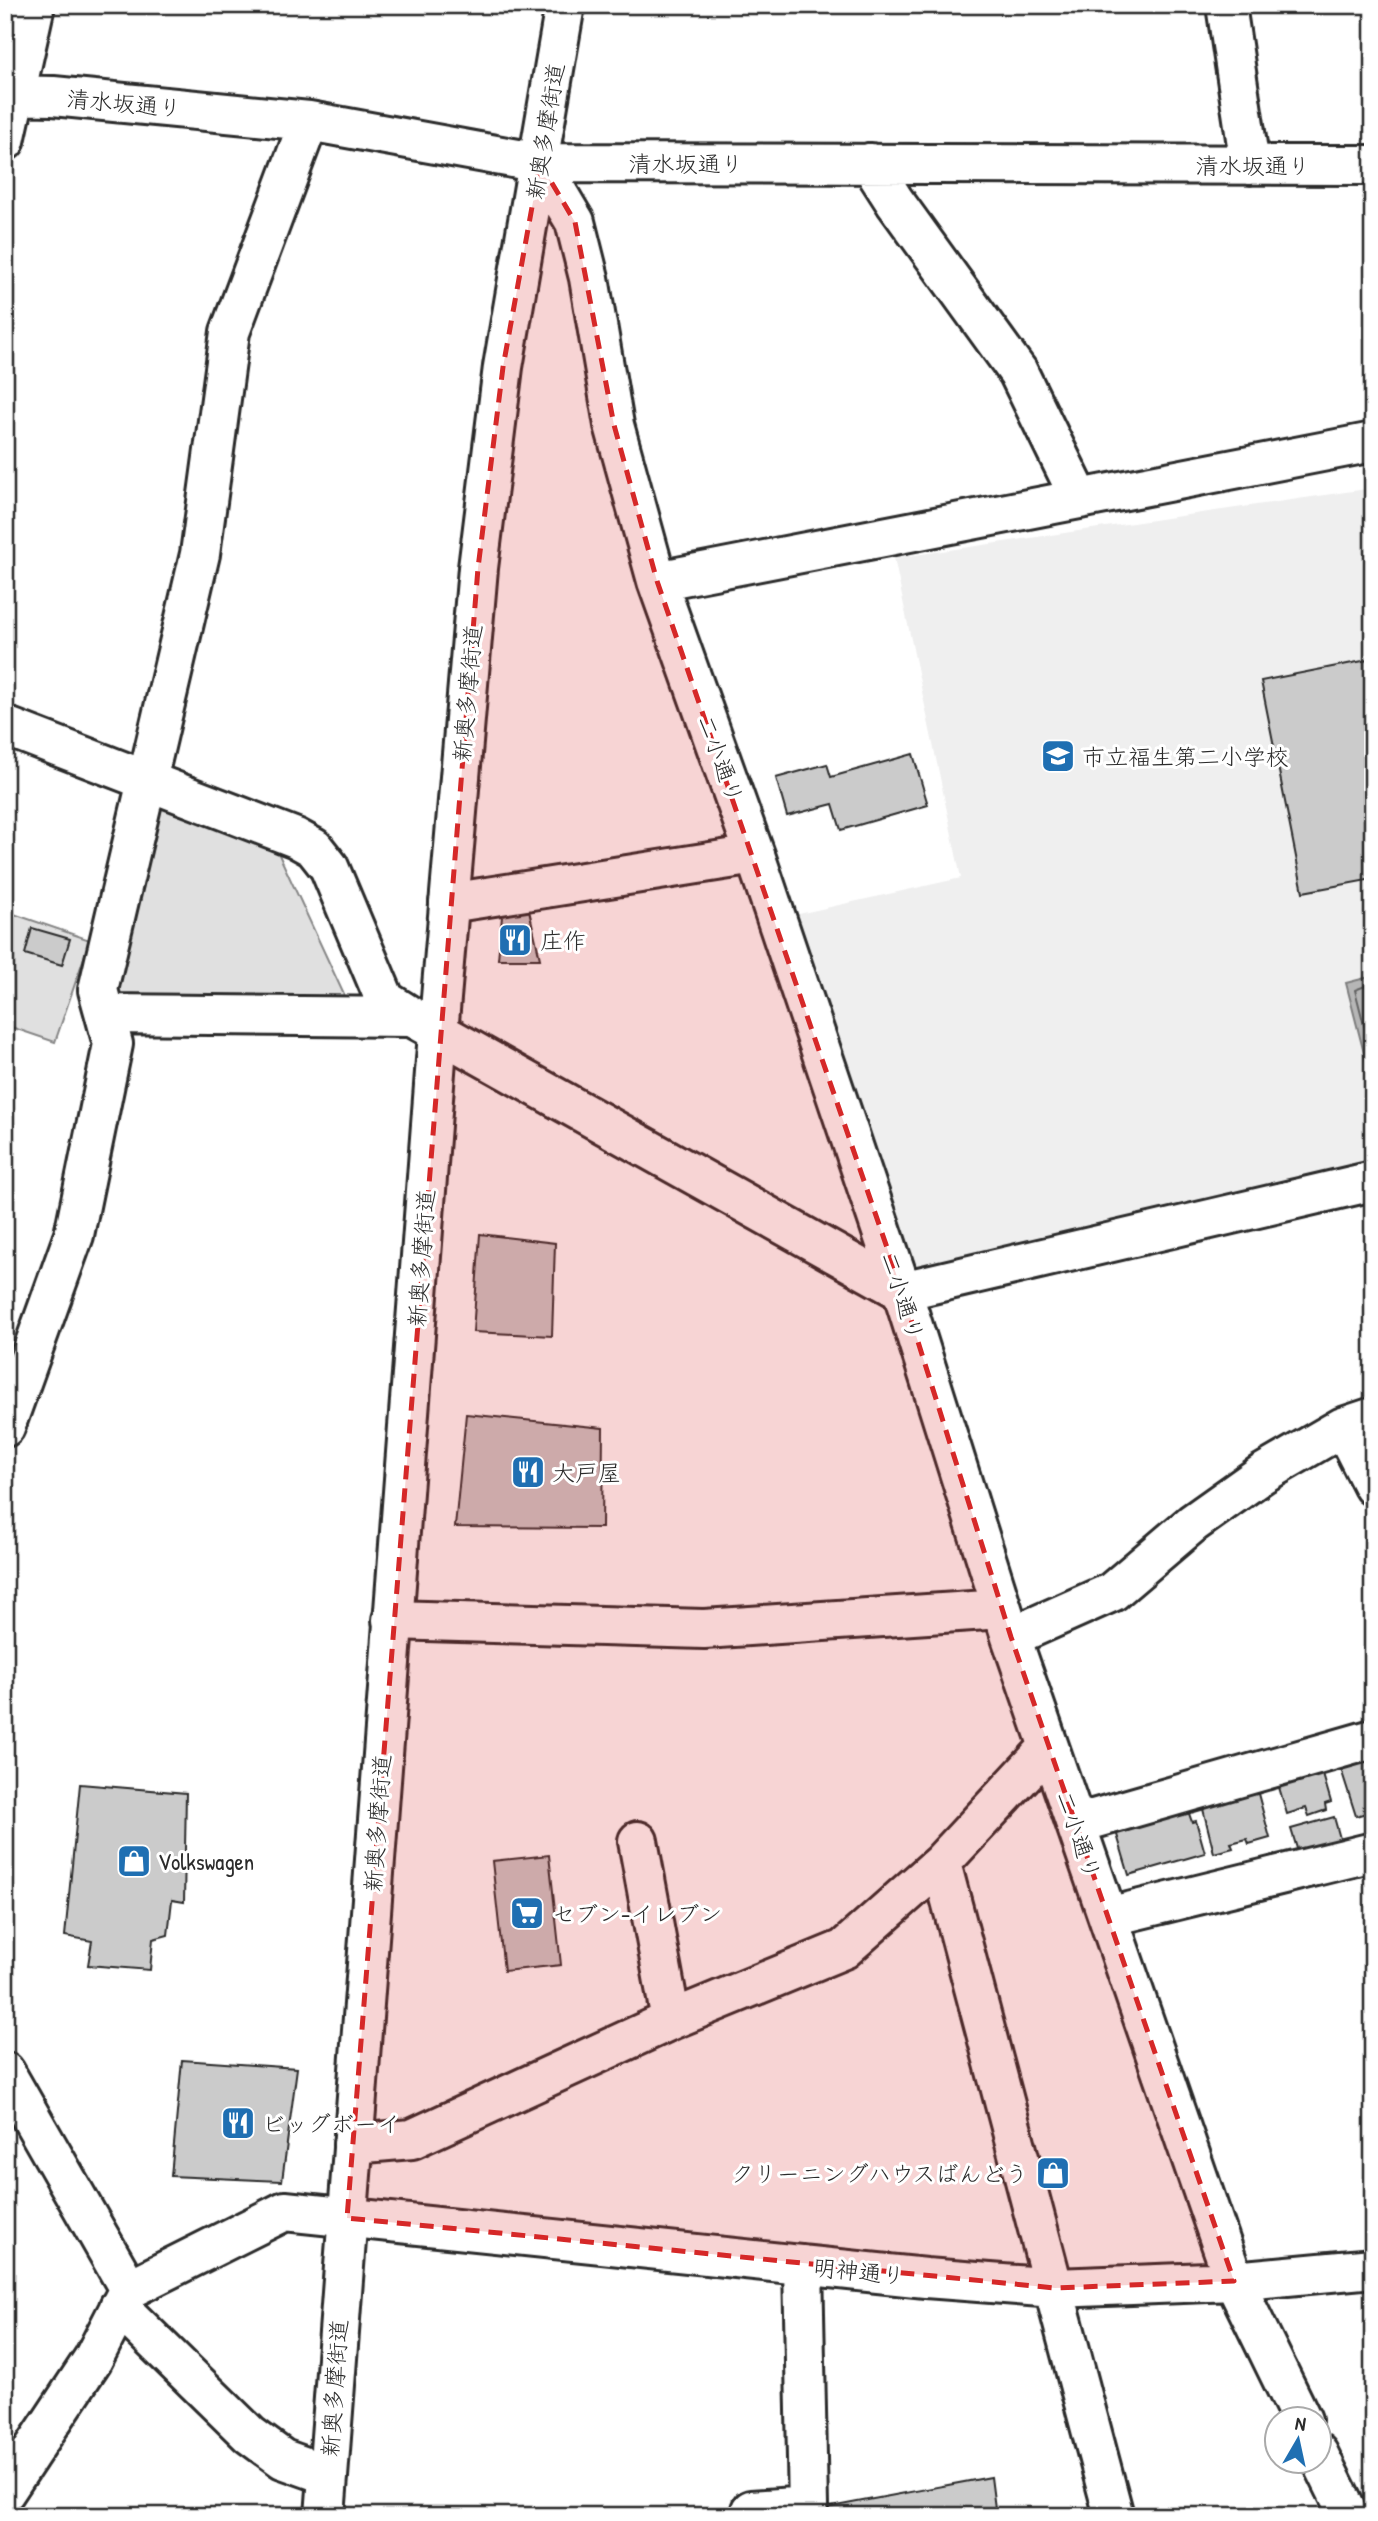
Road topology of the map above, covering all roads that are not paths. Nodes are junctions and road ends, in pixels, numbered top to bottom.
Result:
1 (34, 5) edge
2 (565, 5) edge
3 (1226, 5) edge
4 (10, 96) edge
5 (309, 121) junction
6 (5, 141) edge
7 (540, 163) junction
8 (870, 163) junction
9 (1250, 165) junction
10 (1373, 166) edge
11 (1373, 442) edge
12 (1080, 499) junction
13 (657, 581) junction
14 (5, 726) edge
15 (147, 781) junction
16 (755, 855) junction
17 (449, 903) junction
18 (105, 1014) junction
19 (425, 1025) junction
20 (1373, 1181) edge
21 (902, 1291) junction
22 (1358, 1422) edge
23 (5, 1427) edge
24 (1373, 1486) edge
25 (393, 1620) junction
26 (1007, 1623) junction
27 (1373, 1739) edge
28 (1049, 1747) junction
29 (1076, 1824) junction
30 (638, 1841) dead end
31 (1373, 1852) edge
32 (941, 1863) junction
33 (1108, 1917) junction
34 (671, 2020) junction
35 (5, 2072) edge
36 (353, 2144) junction
37 (347, 2218) junction
38 (803, 2265) junction
39 (1373, 2268) edge
40 (1234, 2281) junction
41 (1055, 2288) junction
42 (124, 2298) junction
43 (1295, 2406) edge
44 (328, 2475) junction
45 (1329, 2476) edge
46 (5, 2492) edge
47 (751, 2510) dead end
48 (325, 2516) edge
49 (1114, 2516) edge
50 (1349, 2516) edge

1 - 4 street
2 - 7 street, 新奥多摩街道
3 - 9 street
4 - 5 street, 清水坂通り
4 - 6 street
5 - 7 street, 清水坂通り
5 - 15 street
7 - 8 street, 清水坂通り
7 - 13 street, 二小通り
7 - 17 street, 新奥多摩街道
8 - 9 street, 清水坂通り
8 - 12 street
9 - 10 street, 清水坂通り
11 - 12 street
12 - 13 street
13 - 16 street, 二小通り
14 - 15 street
15 - 18 street
15 - 19 street
16 - 17 street
16 - 21 street, 二小通り
17 - 19 street, 新奥多摩街道
18 - 19 street
18 - 23 street
19 - 21 street
19 - 25 street, 新奥多摩街道
20 - 21 street
21 - 26 street, 二小通り
22 - 24 street
22 - 26 street
25 - 26 street
25 - 36 street, 新奥多摩街道
26 - 28 street, 二小通り
27 - 29 street
28 - 29 street, 二小通り
28 - 32 street
29 - 33 street, 二小通り
30 - 34 street
31 - 33 street
32 - 34 street
32 - 41 street
33 - 40 street, 二小通り
34 - 36 street
35 - 42 street
36 - 37 street, 新奥多摩街道
37 - 38 street, 明神通り
37 - 42 street, 明神通り
37 - 44 street, 新奥多摩街道
38 - 41 street, 明神通り
38 - 47 street
39 - 40 street, 明神通り
40 - 41 street, 明神通り
40 - 43 street, 二小通り
41 - 49 street
42 - 44 street
42 - 46 street
44 - 48 street, 新奥多摩街道
45 - 50 street

